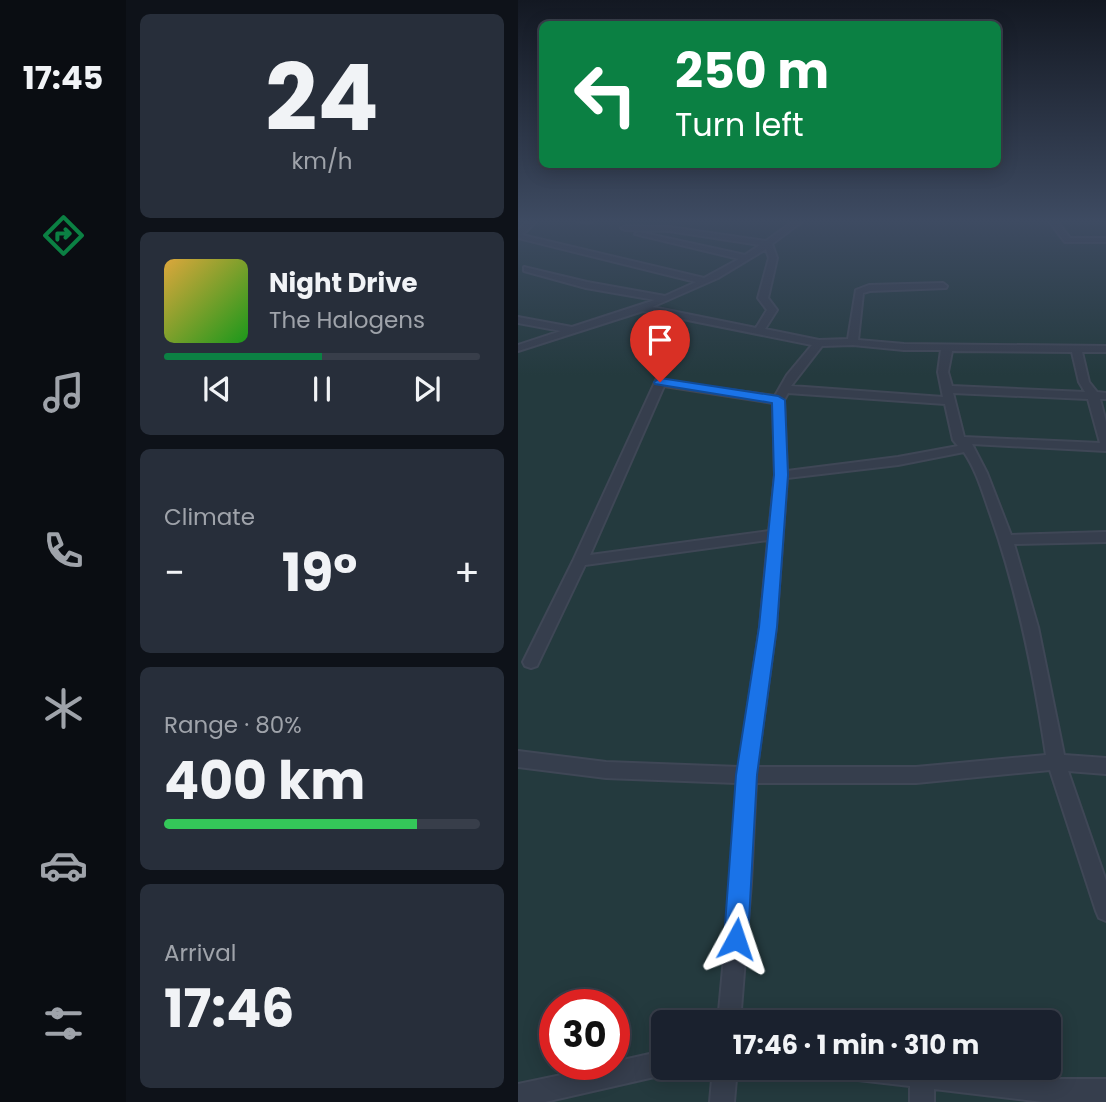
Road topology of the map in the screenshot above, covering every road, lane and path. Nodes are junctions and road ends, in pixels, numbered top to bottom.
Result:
1 (536, 271) edge
2 (665, 271) edge
3 (722, 271) edge
4 (770, 271) edge
5 (704, 281) junction
6 (943, 286) dead end
7 (663, 298) junction
8 (639, 307) junction
9 (518, 320) edge
10 (571, 329) junction
11 (759, 331) junction
12 (853, 342) junction
13 (819, 343) junction
14 (518, 348) edge
15 (947, 348) junction
16 (1076, 348) junction
17 (1106, 349) edge
18 (781, 395) junction
19 (948, 395) junction
20 (1100, 396) edge
21 (964, 444) junction
22 (1106, 445) edge
23 (781, 475) junction
24 (776, 536) junction
25 (1106, 537) edge
26 (1007, 540) junction
27 (580, 561) junction
28 (531, 662) dead end
29 (518, 759) edge
30 (1056, 762) junction
31 (1106, 766) edge
32 (747, 775) junction
33 (1106, 911) edge
34 (730, 1010) edge
35 (651, 1066) edge
36 (724, 1080) edge
37 (922, 1080) edge
38 (957, 1080) edge
39 (1106, 1091) edge
40 (518, 1096) edge
41 (722, 1102) edge
42 (922, 1102) edge

1 - 7 street
2 - 5 street
3 - 5 street
4 - 11 street
5 - 7 street
6 - 12 street
7 - 8 street
8 - 10 street
8 - 11 street
9 - 10 street
10 - 14 street
11 - 13 street
12 - 13 street
12 - 15 street
13 - 18 street
15 - 16 street
15 - 19 street
16 - 17 street
16 - 20 street
18 - 19 street
18 - 23 street
18 - 27 street
19 - 20 street
19 - 21 street
20 - 22 street
21 - 22 street
21 - 23 street
21 - 26 street
23 - 24 street
24 - 27 street
24 - 32 street
25 - 26 street
26 - 30 street
27 - 28 street
29 - 32 street
30 - 31 street
30 - 32 street
30 - 33 street
32 - 34 street
35 - 40 street
36 - 41 street
37 - 42 street
38 - 39 street

